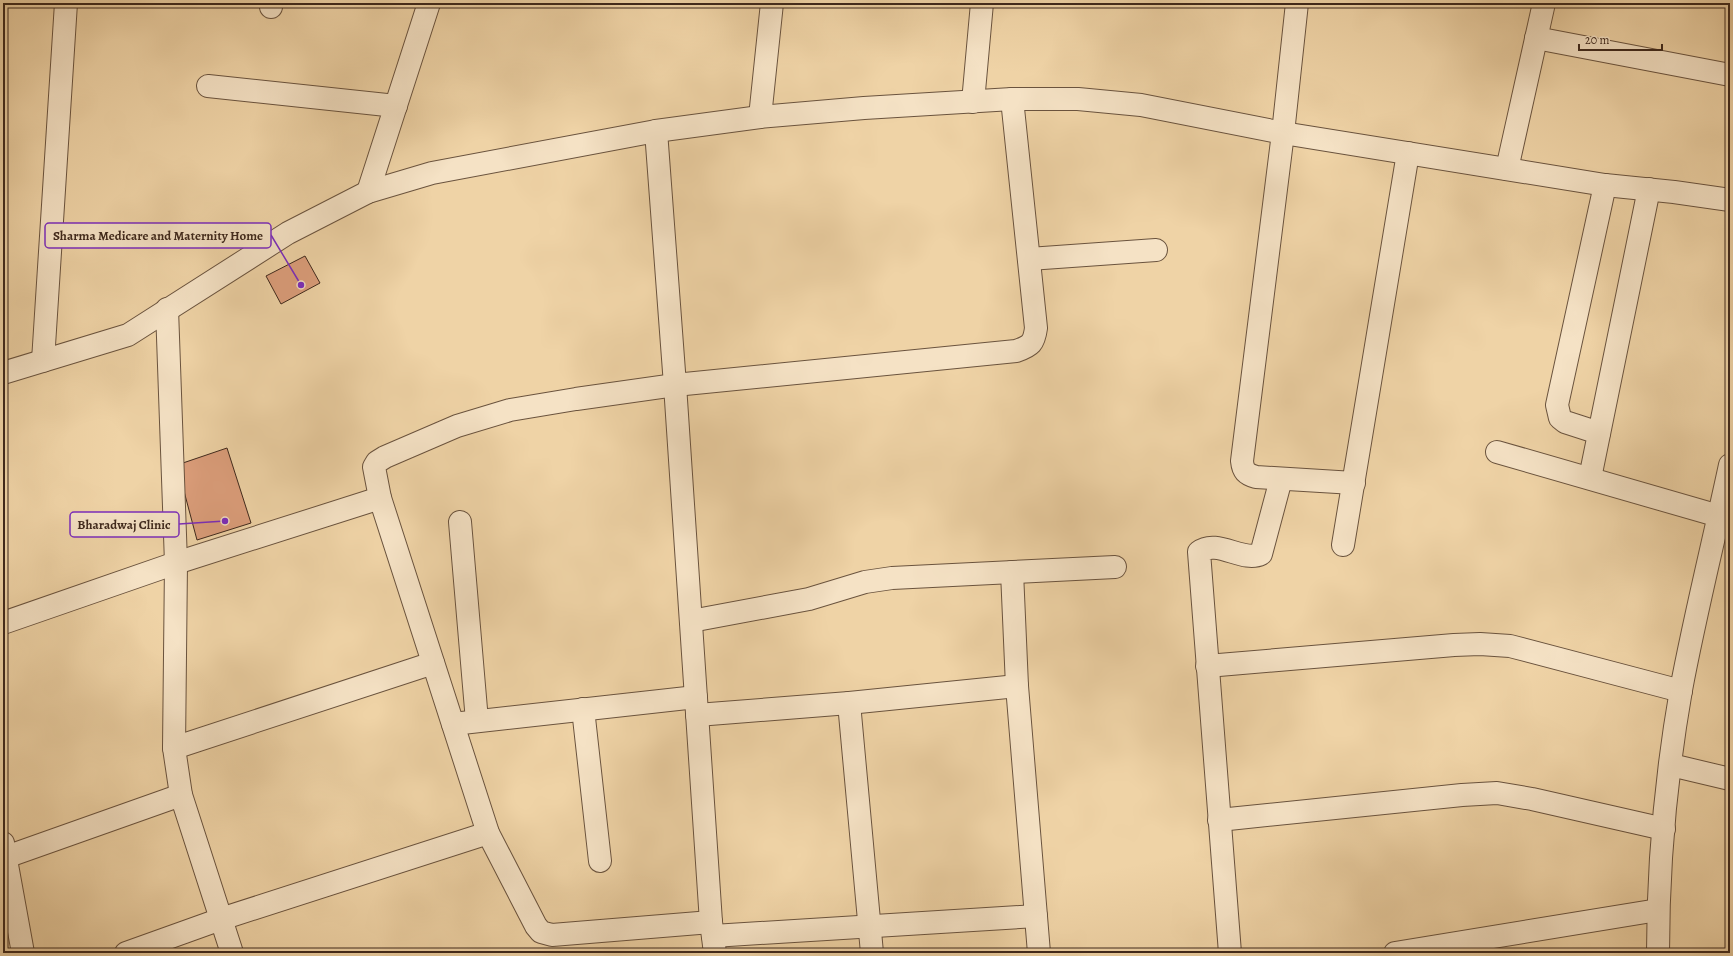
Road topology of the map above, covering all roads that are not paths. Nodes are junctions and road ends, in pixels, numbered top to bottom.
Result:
1 (66, 3) edge
2 (429, 3) edge
3 (772, 3) edge
4 (982, 3) edge
5 (1297, 3) edge
6 (1544, 3) edge
7 (1536, 38) junction
8 (1730, 75) edge
9 (208, 86) dead end
10 (1012, 99) junction
11 (973, 102) junction
12 (396, 106) junction
13 (760, 117) junction
14 (656, 131) junction
15 (1283, 133) junction
16 (1408, 153) junction
17 (1506, 169) junction
18 (1605, 185) junction
19 (1649, 189) junction
20 (368, 192) junction
21 (1730, 200) edge
22 (1156, 250) dead end
23 (1029, 259) junction
24 (168, 309) junction
25 (43, 361) junction
26 (3, 373) edge
27 (675, 386) junction
28 (1599, 433) junction
29 (1497, 452) dead end
30 (1730, 465) edge
31 (1590, 478) junction
32 (1281, 479) junction
33 (1354, 483) junction
34 (380, 498) junction
35 (1719, 516) junction
36 (460, 522) dead end
37 (1344, 546) dead end
38 (176, 563) junction
39 (1115, 567) dead end
40 (1012, 572) junction
41 (691, 621) junction
42 (3, 623) edge
43 (433, 663) junction
44 (1207, 666) junction
45 (1017, 686) junction
46 (1681, 691) junction
47 (849, 703) junction
48 (697, 706) junction
49 (583, 709) junction
50 (477, 721) junction
51 (453, 724) junction
52 (174, 748) junction
53 (1671, 765) junction
54 (1730, 779) edge
55 (180, 795) junction
56 (1220, 820) junction
57 (1664, 829) junction
58 (488, 833) junction
59 (4, 850) edge
60 (600, 861) dead end
61 (1658, 910) junction
62 (1036, 916) junction
63 (220, 919) junction
64 (869, 926) junction
65 (713, 937) edge
66 (23, 953) edge
67 (126, 953) edge
68 (232, 953) edge
69 (872, 953) edge
70 (1039, 953) edge
71 (1230, 953) edge
72 (1395, 953) edge
73 (1658, 953) edge

1 - 25 street
2 - 12 street
3 - 13 street
4 - 11 street
5 - 15 street
6 - 7 street
7 - 8 street
7 - 17 street
9 - 12 street
10 - 11 street
10 - 15 street
10 - 23 street
11 - 13 street
12 - 20 street
13 - 14 street
14 - 20 street
14 - 27 street
15 - 16 street
15 - 32 street
16 - 17 street
16 - 33 street
17 - 18 street
18 - 19 street
18 - 28 street
19 - 21 street
19 - 28 street
20 - 24 street
22 - 23 street
23 - 27 street
24 - 25 street
24 - 38 street
25 - 26 street
27 - 34 street
27 - 41 street
28 - 31 street
29 - 31 street
30 - 35 street
31 - 35 street
32 - 33 street
32 - 44 street
33 - 37 street
34 - 38 street
34 - 43 street
35 - 46 street
36 - 50 street
38 - 42 street
38 - 52 street
39 - 40 street
40 - 41 street
40 - 45 street
41 - 48 street
43 - 51 street
43 - 52 street
44 - 46 street
44 - 56 street
45 - 47 street
45 - 62 street
46 - 53 street
47 - 48 street
47 - 64 street
48 - 49 street
48 - 65 street
49 - 50 street
49 - 60 street
50 - 51 street
51 - 58 street
52 - 55 street
53 - 54 street
53 - 57 street
55 - 59 street
55 - 63 street
56 - 57 street
56 - 71 street
57 - 61 street
58 - 63 street
58 - 65 street
59 - 66 street
61 - 72 street
61 - 73 street
62 - 64 street
62 - 70 street
63 - 67 street
63 - 68 street
64 - 65 street
64 - 69 street

